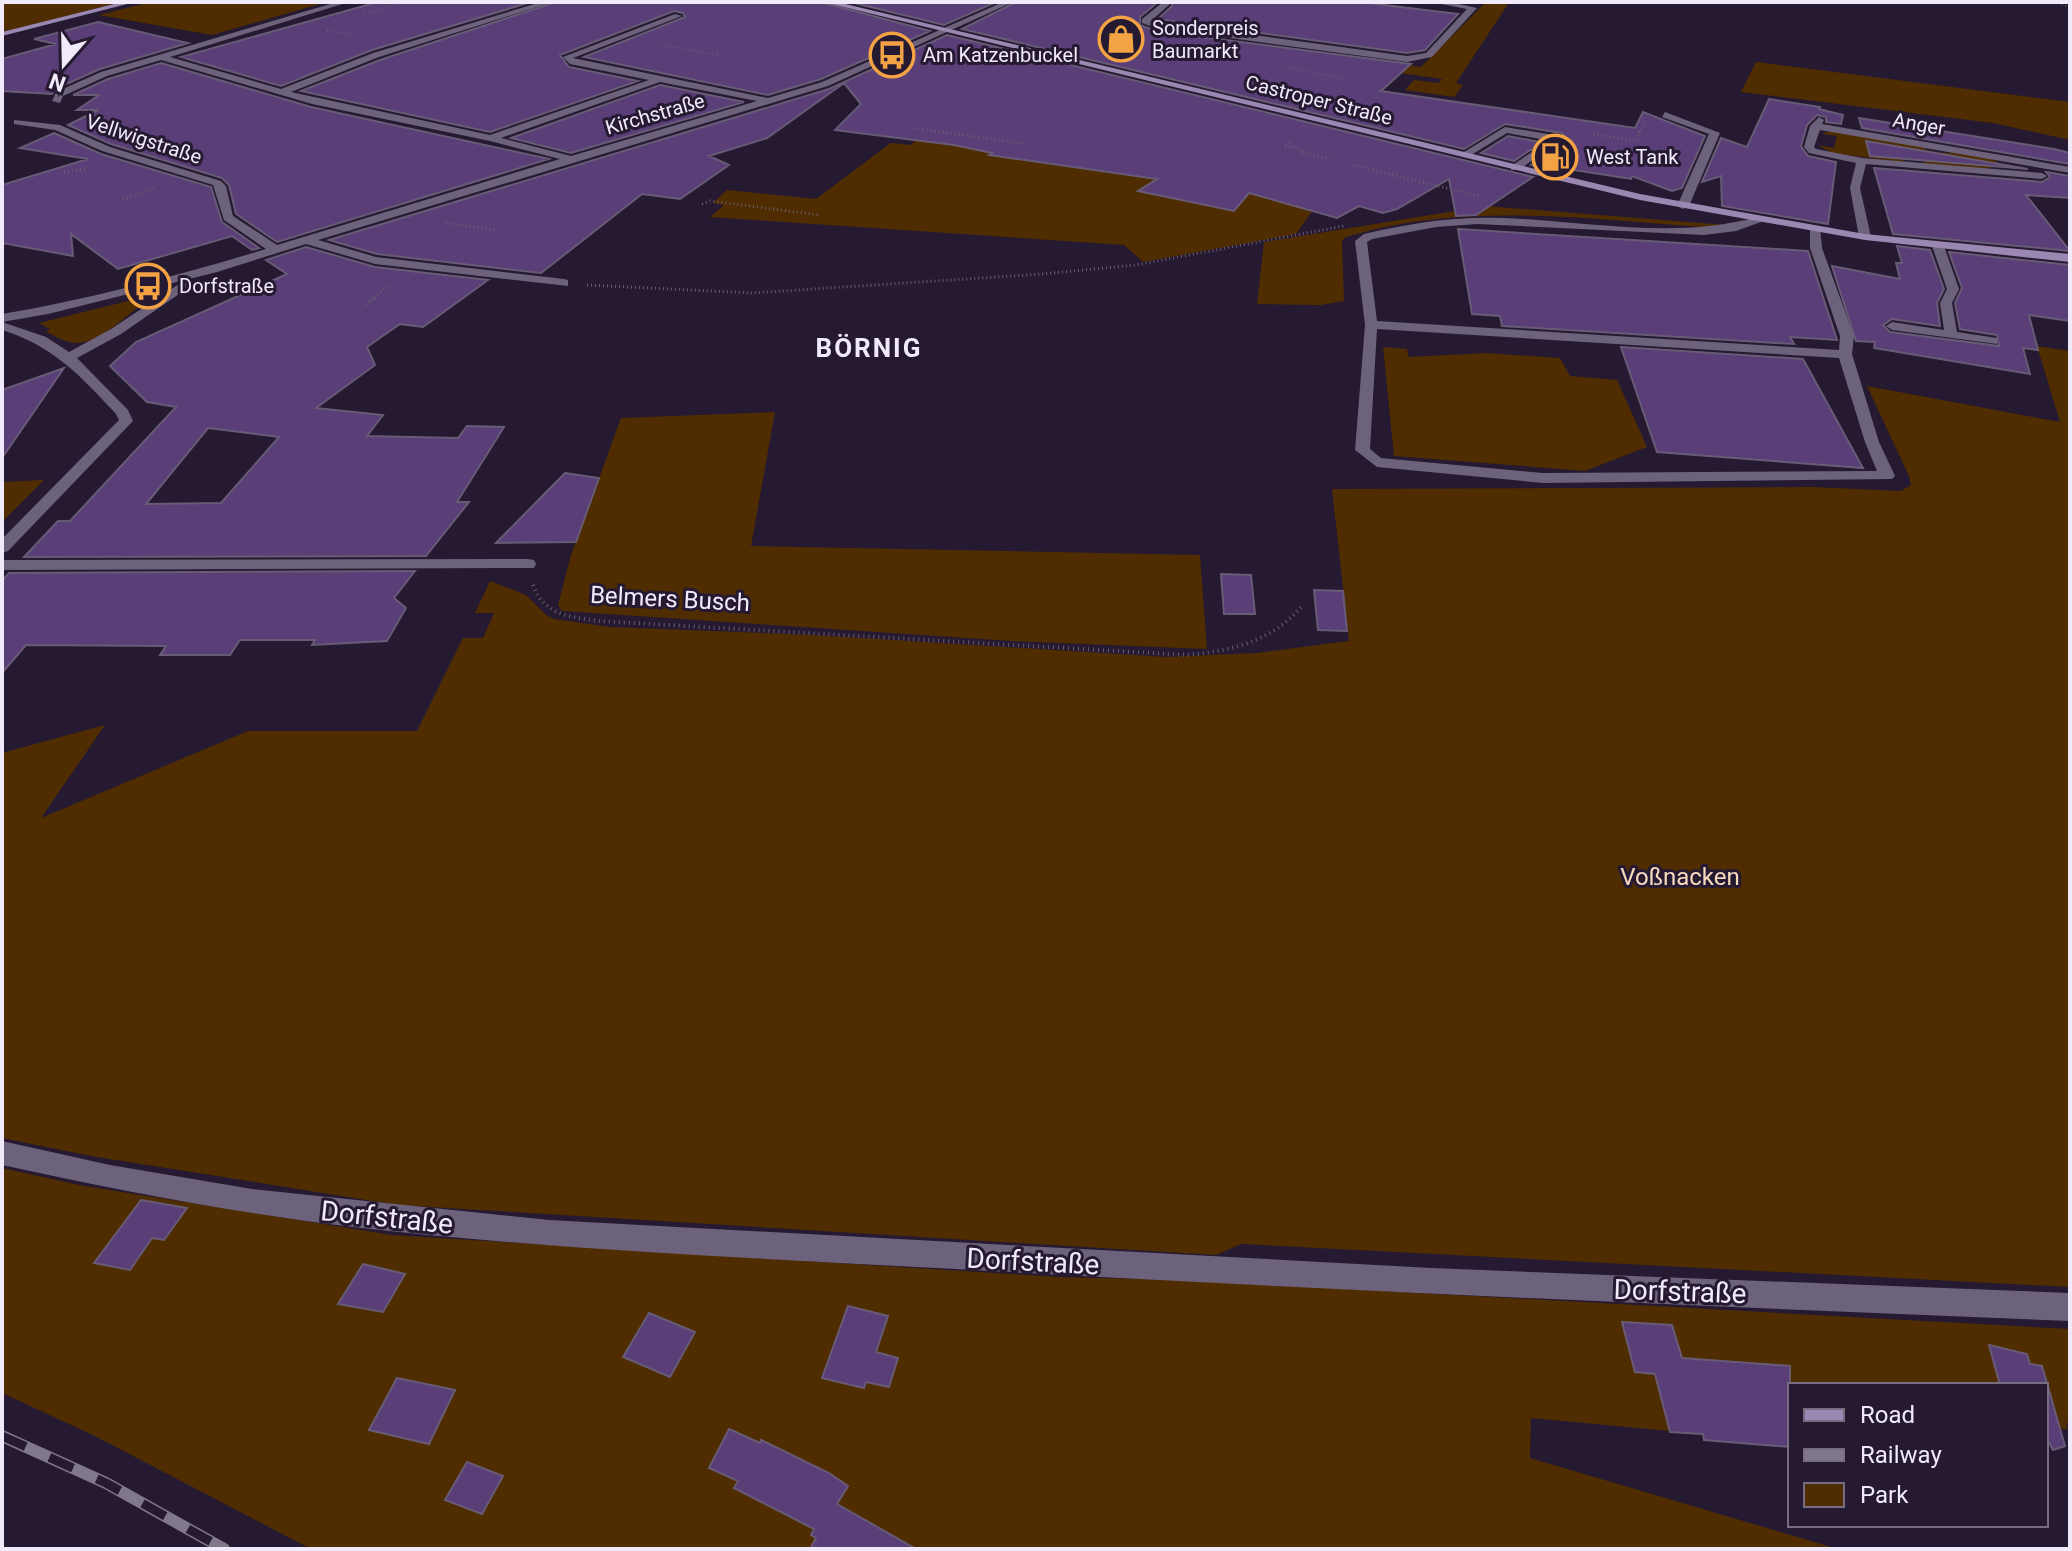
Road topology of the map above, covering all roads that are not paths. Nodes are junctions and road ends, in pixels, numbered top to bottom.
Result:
1 (131, 2) edge
2 (345, 2) edge
3 (549, 2) edge
4 (827, 2) edge
5 (1009, 2) edge
6 (1435, 2) edge
7 (1524, 2) edge
8 (1557, 2) edge
9 (1166, 4) edge
10 (678, 16) dead end
11 (946, 30) junction
12 (2, 34) edge
13 (160, 57) junction
14 (659, 79) junction
15 (280, 93) junction
16 (770, 101) junction
17 (1665, 115) road end
18 (491, 138) junction
19 (1485, 143) junction
20 (1548, 147) dead end
21 (1464, 155) junction
22 (1531, 156) dead end
23 (572, 159) junction
24 (2016, 160) junction
25 (1862, 161) junction
26 (1515, 168) junction
27 (2070, 170) edge
28 (2022, 175) junction
29 (2070, 178) edge
30 (1683, 206) junction
31 (1757, 220) junction
32 (1816, 229) junction
33 (1865, 237) junction
34 (302, 239) junction
35 (1938, 246) junction
36 (273, 248) junction
37 (2070, 258) edge
38 (213, 269) junction
39 (564, 283) road end
40 (2, 318) edge
41 (1371, 325) junction
42 (2, 326) edge
43 (1892, 326) dead end
44 (1951, 335) junction
45 (1992, 341) dead end
46 (1845, 354) junction
47 (70, 356) junction
48 (2, 548) edge
49 (528, 564) road end
50 (2, 565) edge
51 (2, 1153) edge
52 (2070, 1307) edge

1 - 12 main road
2 - 13 street, Vellwigstraße
3 - 15 street
4 - 11 main road, Castroper Straße
5 - 11 street, Kirchstraße
6 - 9 street
7 - 8 street
10 - 14 street
11 - 16 street, Kirchstraße
11 - 21 main road, Castroper Straße
13 - 15 street
13 - 36 street, Vellwigstraße
14 - 16 street
14 - 18 street
15 - 18 street
16 - 23 street, Kirchstraße
17 - 30 street
18 - 23 street
19 - 19 street
19 - 20 street
19 - 21 street
21 - 26 main road, Castroper Straße
22 - 26 street
23 - 34 street, Kirchstraße
24 - 25 street, Anger
24 - 27 street, Anger
24 - 28 street
25 - 28 street, Anger
25 - 33 street
26 - 30 main road, Castroper Straße
28 - 29 street, Anger
30 - 31 main road, Castroper Straße
31 - 32 main road, Castroper Straße
31 - 41 street, Castroper Straße
32 - 33 main road, Castroper Straße
32 - 46 street, Castroper Straße
33 - 35 main road, Castroper Straße
34 - 36 street, Kirchstraße
34 - 39 street
35 - 37 main road, Castroper Straße
35 - 44 street
36 - 38 street, Kirchstraße
38 - 40 street, Kirchstraße
38 - 47 street, Kirchstraße
41 - 46 street
41 - 46 street, Castroper Straße
42 - 47 street
43 - 44 street
44 - 45 street
47 - 48 street
49 - 50 street
51 - 52 street, Dorfstraße

